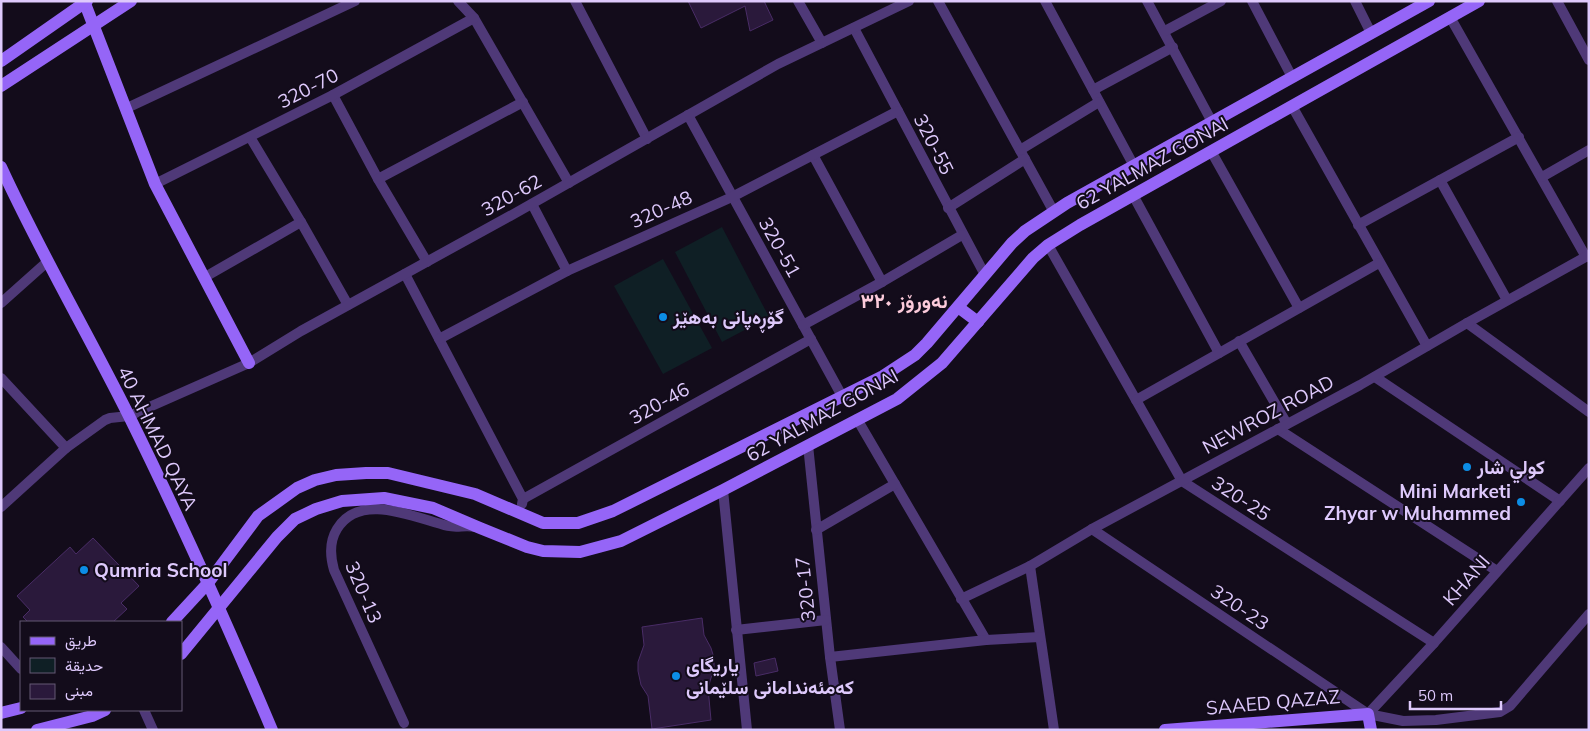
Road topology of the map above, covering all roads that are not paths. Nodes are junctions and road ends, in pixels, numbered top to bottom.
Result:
1 (131, 1) edge
2 (355, 1) edge
3 (575, 1) edge
4 (798, 1) edge
5 (909, 1) edge
6 (938, 1) edge
7 (1045, 1) edge
8 (1148, 1) edge
9 (1221, 1) edge
10 (1252, 1) edge
11 (1355, 1) edge
12 (1429, 1) edge
13 (1479, 1) edge
14 (1557, 1) edge
15 (85, 2) edge
16 (462, 2) edge
17 (1450, 17) junction
18 (474, 18) junction
19 (94, 25) junction
20 (854, 28) junction
21 (1165, 31) junction
22 (1371, 33) junction
23 (822, 43) junction
24 (1173, 47) junction
25 (1589, 60) edge
26 (1, 61) edge
27 (1292, 77) junction
28 (1, 86) edge
29 (1093, 90) junction
30 (333, 95) junction
31 (523, 102) junction
32 (1099, 102) junction
33 (1292, 106) junction
34 (127, 108) junction
35 (898, 111) junction
36 (688, 115) junction
37 (1212, 122) junction
38 (1519, 136) junction
39 (250, 137) junction
40 (647, 139) junction
41 (1589, 150) edge
42 (1211, 151) junction
43 (1022, 154) junction
44 (813, 155) junction
45 (1134, 166) junction
46 (2, 171) edge
47 (1542, 177) junction
48 (378, 179) junction
49 (1440, 180) junction
50 (569, 183) junction
51 (156, 184) junction
52 (1132, 195) junction
53 (732, 197) junction
54 (532, 204) junction
55 (948, 208) junction
56 (1054, 212) junction
57 (301, 222) junction
58 (1358, 225) junction
59 (962, 234) junction
60 (1048, 245) junction
61 (1588, 256) edge
62 (47, 262) junction
63 (428, 262) junction
64 (1379, 264) junction
65 (567, 271) junction
66 (405, 274) junction
67 (985, 275) junction
68 (205, 277) junction
69 (882, 282) junction
70 (1507, 300) junction
71 (1, 303) edge
72 (348, 305) junction
73 (958, 307) junction
74 (1299, 308) junction
75 (978, 322) junction
76 (1467, 323) junction
77 (804, 324) junction
78 (439, 339) junction
79 (811, 339) junction
80 (1239, 341) junction
81 (1427, 346) junction
82 (1218, 353) junction
83 (249, 363) junction
84 (1375, 377) junction
85 (1, 378) edge
86 (842, 396) junction
87 (1136, 400) junction
88 (1589, 412) edge
89 (129, 416) junction
90 (857, 419) junction
91 (1282, 427) junction
92 (808, 444) junction
93 (66, 448) junction
94 (1588, 472) edge
95 (1182, 481) junction
96 (895, 484) junction
97 (724, 490) junction
98 (523, 499) junction
99 (1560, 501) junction
100 (1, 507) edge
101 (520, 515) junction
102 (480, 528) junction
103 (1092, 529) junction
104 (816, 530) junction
105 (1030, 566) junction
106 (1496, 571) junction
107 (208, 583) junction
108 (961, 599) junction
109 (220, 608) junction
110 (1589, 614) edge
111 (826, 620) junction
112 (173, 621) edge
113 (736, 630) junction
114 (1040, 637) junction
115 (986, 640) junction
116 (1434, 643) junction
117 (1, 647) edge
118 (182, 653) edge
119 (830, 657) junction
120 (20, 668) edge
121 (20, 708) edge
122 (103, 711) edge
123 (144, 711) edge
124 (1, 713) edge
125 (1368, 714) junction
126 (404, 723) dead end
127 (37, 730) edge
128 (153, 730) edge
129 (272, 730) edge
130 (747, 730) edge
131 (840, 730) edge
132 (1054, 730) edge
133 (1165, 730) edge
134 (1371, 730) edge

1 - 19 main road
2 - 34 street
3 - 40 street
4 - 23 street
5 - 20 street, 320-62
6 - 43 street
7 - 29 street
8 - 21 street
9 - 21 street
10 - 27 street
11 - 22 street
12 - 22 main road, 62 YALMAZ GONAI
13 - 17 main road, 62 YALMAZ GONAI
14 - 25 street
15 - 19 main road
15 - 26 main road
16 - 18 street
17 - 33 main road, 62 YALMAZ GONAI
17 - 38 street
18 - 30 street, 320-70
18 - 31 street
19 - 28 main road
19 - 34 main road
20 - 23 street, 320-62
20 - 35 street, 320-55
21 - 24 street
22 - 27 main road, 62 YALMAZ GONAI
23 - 36 street, 320-62
24 - 29 street
24 - 37 street
27 - 37 main road, 62 YALMAZ GONAI
29 - 32 street
30 - 39 street, 320-70
30 - 48 street
31 - 48 street
31 - 50 street
32 - 43 street
32 - 45 street
33 - 42 main road, 62 YALMAZ GONAI
33 - 58 street
34 - 51 main road
35 - 44 street, 320-48
35 - 55 street, 320-55
36 - 40 street, 320-62
36 - 53 street, 320-51
37 - 45 main road, 62 YALMAZ GONAI
38 - 47 street
38 - 49 street
39 - 51 street, 320-70
39 - 57 street
40 - 50 street, 320-62
41 - 47 street
42 - 52 main road, 62 YALMAZ GONAI
42 - 74 street
43 - 55 street
43 - 56 street
44 - 53 street, 320-48
44 - 69 street
45 - 56 main road, 62 YALMAZ GONAI
46 - 62 main road, 40 AHMAD QAYA
47 - 61 street
48 - 63 street
49 - 58 street
49 - 70 street
50 - 54 street, 320-62
51 - 68 main road
52 - 60 main road, 62 YALMAZ GONAI
52 - 82 street
53 - 65 street, 320-48
53 - 77 street, 320-51
54 - 63 street, 320-62
54 - 65 street
55 - 59 street, 320-55
56 - 67 main road, 62 YALMAZ GONAI
57 - 68 street
57 - 72 street
58 - 64 street
59 - 67 street, 320-55
59 - 69 street
60 - 75 main road, 62 YALMAZ GONAI
60 - 87 street, 320-25
61 - 70 street, NEWROZ ROAD
62 - 71 street
62 - 89 main road, 40 AHMAD QAYA
63 - 66 street, 320-62
64 - 74 street
64 - 81 street
65 - 78 street, 320-48
66 - 72 street, 320-62
66 - 78 street
67 - 73 main road, 62 YALMAZ GONAI
68 - 83 main road
69 - 77 street
70 - 76 street, NEWROZ ROAD
72 - 83 street, 320-62
73 - 75 main road
73 - 86 main road, 62 YALMAZ GONAI
74 - 80 street
75 - 90 main road, 62 YALMAZ GONAI
76 - 81 street, NEWROZ ROAD
76 - 88 street
77 - 79 street, 320-51
78 - 98 street
79 - 86 street, 320-51
79 - 98 street, 320-46
80 - 82 street
80 - 91 street
81 - 84 street, NEWROZ ROAD
82 - 87 street
83 - 89 street, 320-62
84 - 91 street, NEWROZ ROAD
84 - 99 street
85 - 93 street
86 - 101 main road, 62 YALMAZ GONAI
87 - 95 street, 320-25
89 - 93 street, 320-62
89 - 107 main road, 40 AHMAD QAYA
90 - 92 main road, 62 YALMAZ GONAI
90 - 96 street
91 - 95 street, NEWROZ ROAD
91 - 106 street
92 - 97 main road, 62 YALMAZ GONAI
92 - 104 street, 320-17
93 - 100 street, 320-62
94 - 99 street, KHANI
95 - 103 street, NEWROZ ROAD
95 - 116 street, 320-25
96 - 104 street
96 - 108 street
97 - 102 main road, 62 YALMAZ GONAI
97 - 113 street
98 - 101 street
99 - 106 street, KHANI
101 - 107 main road, 62 YALMAZ GONAI
102 - 109 main road, 62 YALMAZ GONAI
102 - 126 street, 320-13
103 - 105 street, NEWROZ ROAD
103 - 125 street, 320-23
104 - 111 street, 320-17
105 - 108 street, NEWROZ ROAD
105 - 114 street
106 - 116 street, KHANI
107 - 109 main road, 40 AHMAD QAYA
107 - 112 main road, 62 YALMAZ GONAI
108 - 115 street
109 - 118 main road, 62 YALMAZ GONAI
109 - 129 main road, 40 AHMAD QAYA
110 - 125 street
111 - 113 street
111 - 119 street, 320-17
113 - 130 street
114 - 115 street
114 - 132 street
115 - 119 street
116 - 125 street, KHANI
117 - 120 street
119 - 131 street, 320-17
121 - 124 main road
122 - 127 main road
123 - 128 street
125 - 133 main road, SAAED QAZAZ
125 - 134 main road, SAAED QAZAZ

